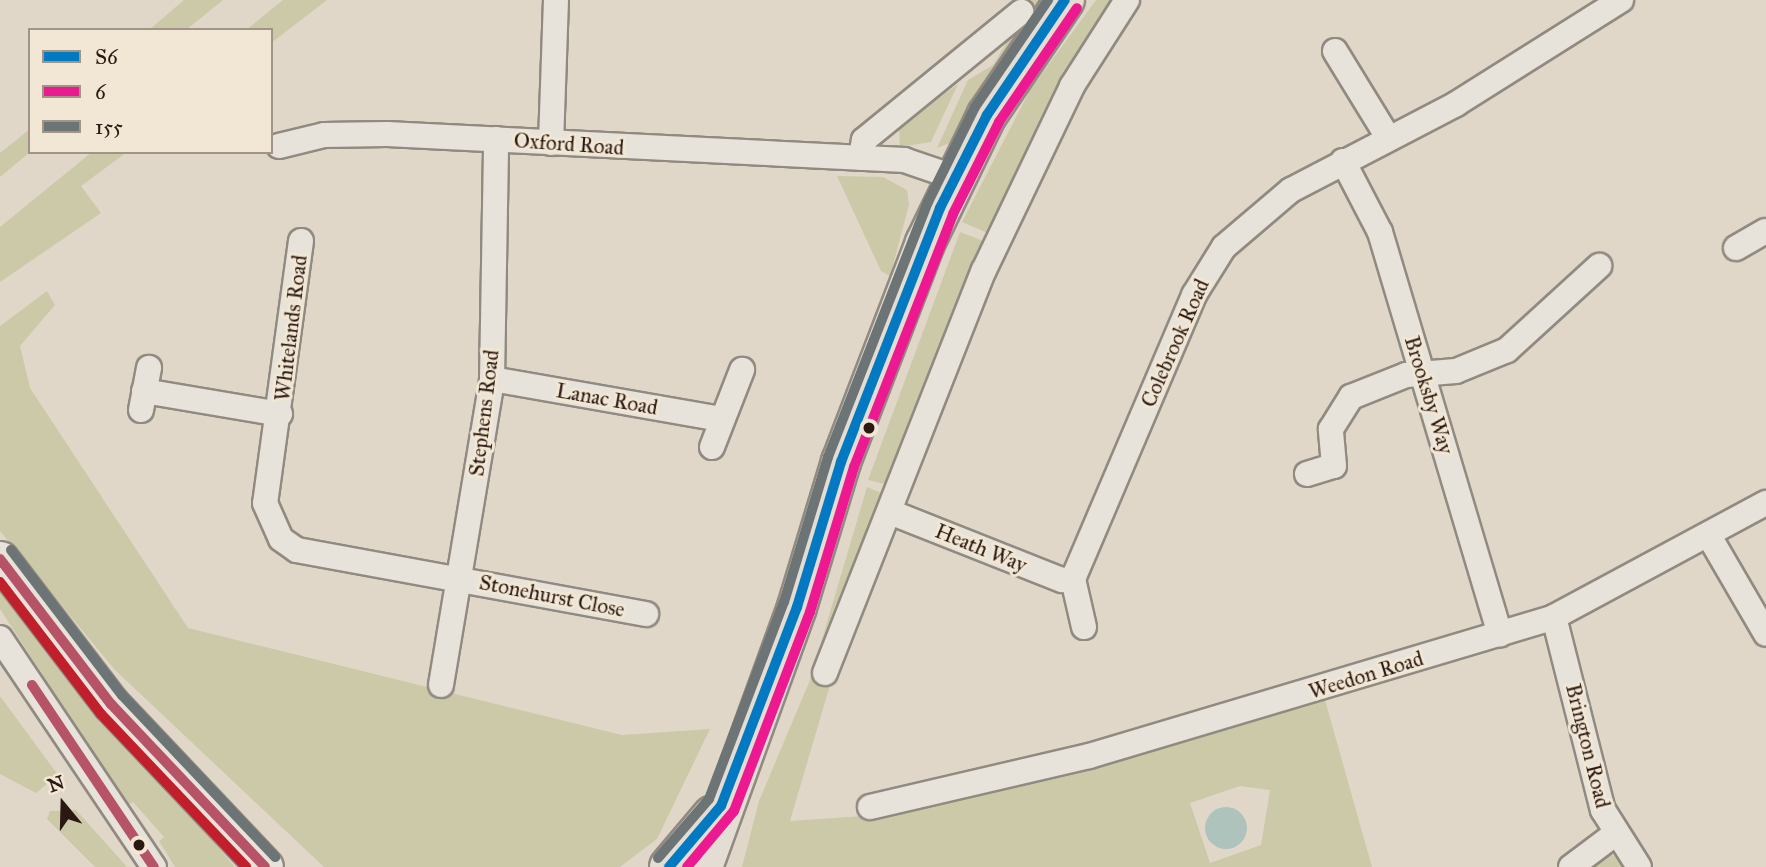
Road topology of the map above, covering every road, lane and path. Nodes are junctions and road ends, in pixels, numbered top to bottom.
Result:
1 (556, 0) edge
2 (1065, 0) edge
3 (1127, 0) edge
4 (1621, 0) edge
5 (1021, 12) dead end
6 (1335, 51) dead end
7 (496, 139) junction
8 (1389, 139) junction
9 (551, 143) junction
10 (279, 146) dead end
11 (861, 158) junction
12 (1343, 161) junction
13 (954, 177) junction
14 (1766, 231) edge
15 (301, 241) dead end
16 (1736, 248) dead end
17 (1599, 266) dead end
18 (742, 370) dead end
19 (1422, 376) junction
20 (492, 379) junction
21 (144, 390) dead end
22 (280, 414) junction
23 (722, 419) junction
24 (712, 446) dead end
25 (1307, 474) dead end
26 (1766, 503) edge
27 (890, 512) junction
28 (1709, 536) junction
29 (0, 559) edge
30 (459, 579) junction
31 (1073, 579) junction
32 (646, 614) dead end
33 (1554, 617) junction
34 (1084, 627) dead end
35 (1766, 634) edge
36 (1500, 635) junction
37 (0, 638) edge
38 (825, 673) dead end
39 (441, 685) dead end
40 (721, 806) junction
41 (870, 807) dead end
42 (1615, 834) junction
43 (154, 867) edge
44 (265, 867) edge
45 (669, 867) edge
46 (704, 867) edge
47 (1571, 867) edge
48 (1639, 867) edge

1 - 9 street
2 - 13 main road
3 - 27 street
4 - 8 street, Colebrook Road
5 - 11 street
6 - 8 street
7 - 9 street, Oxford Road
7 - 10 street, Oxford Road
7 - 20 street, Stephens Road
8 - 12 street, Colebrook Road
9 - 11 street, Oxford Road
11 - 13 street, Oxford Road
12 - 19 street, Brooksby Way
12 - 31 street, Colebrook Road
13 - 40 main road
14 - 16 street
15 - 22 street, Whitelands Road
17 - 19 street
18 - 23 street
19 - 25 street
19 - 36 street, Brooksby Way
20 - 23 street, Lanac Road
20 - 30 street, Stephens Road
21 - 22 street, Whitelands Road
22 - 30 street, Whitelands Road
23 - 24 street
26 - 28 street, Weedon Road
27 - 31 street, Heath Way
27 - 38 street
28 - 33 street, Weedon Road
28 - 35 street
29 - 44 main road
30 - 32 street, Stonehurst Close
30 - 39 street, Stephens Road
31 - 34 street
33 - 36 street, Weedon Road
33 - 42 street, Brington Road
36 - 41 street, Weedon Road
37 - 43 street
40 - 45 main road
40 - 46 main road
42 - 47 street
42 - 48 street, Brington Road

